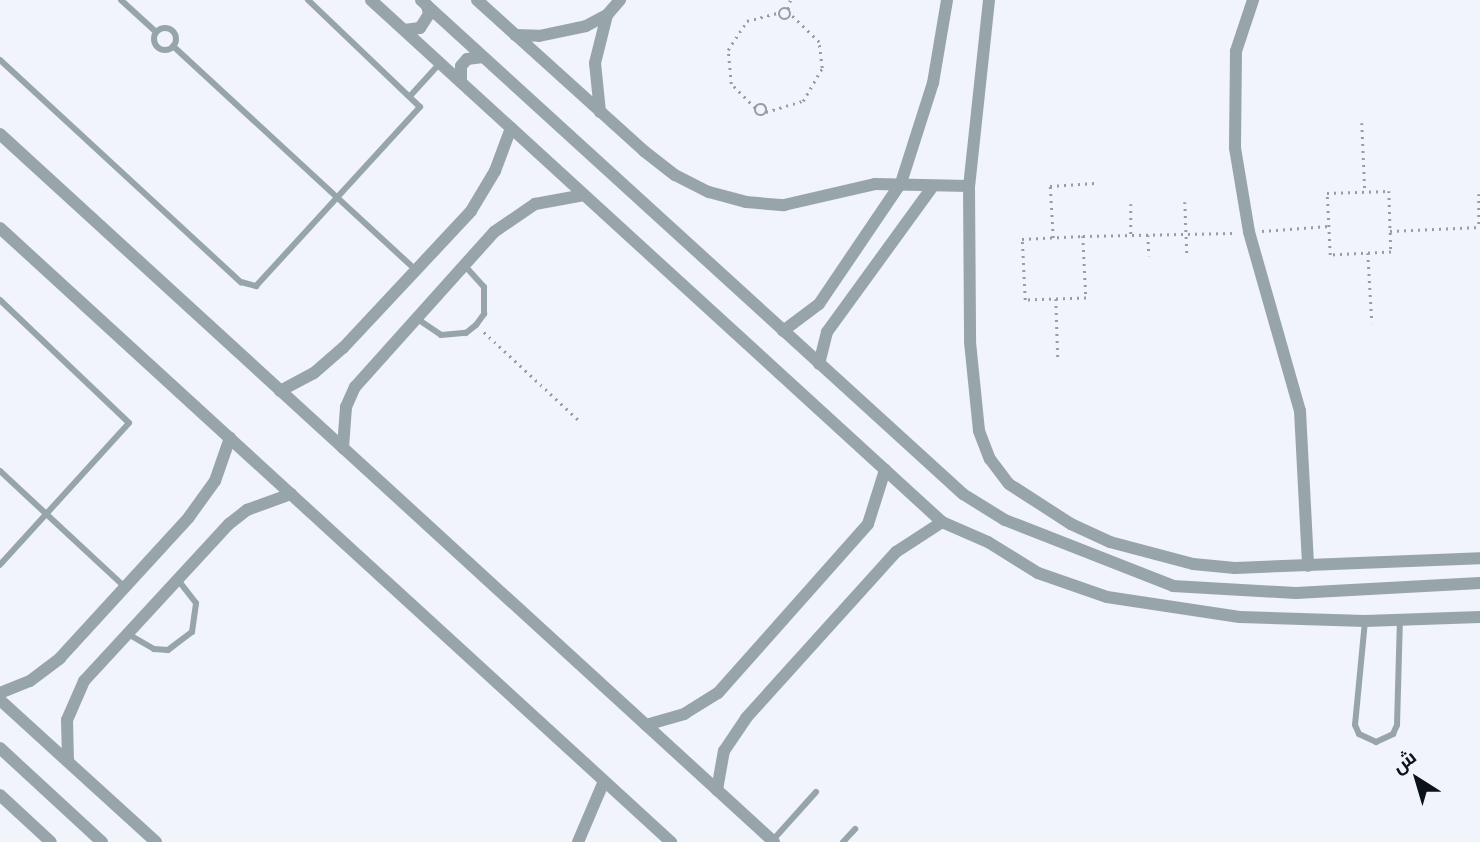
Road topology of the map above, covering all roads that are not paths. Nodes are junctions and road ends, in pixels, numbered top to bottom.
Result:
1 (121, 0) edge
2 (308, 0) edge
3 (371, 0) edge
4 (477, 0) edge
5 (620, 0) edge
6 (947, 0) edge
7 (989, 0) edge
8 (1253, 0) edge
9 (424, 3) edge
10 (607, 15) junction
11 (404, 30) junction
12 (155, 32) junction
13 (515, 35) junction
14 (173, 46) junction
15 (484, 57) junction
16 (0, 60) edge
17 (440, 63) junction
18 (461, 82) junction
19 (411, 95) junction
20 (600, 112) junction
21 (511, 128) junction
22 (0, 134) edge
23 (901, 183) junction
24 (969, 186) junction
25 (931, 189) junction
26 (584, 195) junction
27 (338, 198) junction
28 (0, 228) edge
29 (464, 265) junction
30 (416, 270) junction
31 (0, 300) edge
32 (416, 318) junction
33 (783, 331) junction
34 (819, 364) junction
35 (280, 391) junction
36 (230, 438) junction
37 (343, 448) junction
38 (885, 470) junction
39 (0, 471) edge
40 (291, 494) junction
41 (47, 514) junction
42 (942, 522) junction
43 (1480, 558) edge
44 (0, 565) edge
45 (1308, 566) junction
46 (178, 579) junction
47 (1480, 583) edge
48 (125, 587) junction
49 (1480, 617) edge
50 (1400, 620) junction
51 (1365, 621) junction
52 (128, 634) junction
53 (0, 692) edge
54 (0, 699) edge
55 (646, 725) junction
56 (0, 748) edge
57 (68, 761) junction
58 (604, 780) junction
59 (717, 790) junction
60 (816, 792) dead end
61 (0, 795) edge
62 (855, 829) dead end
63 (667, 841) edge
64 (773, 841) edge
65 (51, 842) edge
66 (102, 842) edge
67 (156, 842) edge
68 (578, 842) edge
69 (843, 842) edge

1 - 12 lane
2 - 19 lane
3 - 11 street
4 - 13 street
5 - 10 street
6 - 23 street
7 - 24 street
8 - 45 street
9 - 11 street
9 - 15 street
10 - 13 street
10 - 20 street
11 - 17 street
12 - 14 lane
12 - 14 lane
13 - 20 street
14 - 27 lane
15 - 18 street
15 - 33 street
16 - 27 lane
17 - 18 street
17 - 19 lane
18 - 21 street
19 - 27 lane
20 - 23 street
21 - 26 street
21 - 30 street
22 - 35 street
23 - 25 street
23 - 33 street
24 - 25 street
24 - 45 street
25 - 34 street
26 - 29 street
26 - 38 street
27 - 30 lane
28 - 36 street
29 - 32 street
29 - 32 lane
30 - 35 street
31 - 41 lane
32 - 37 street
33 - 34 street
34 - 47 street
35 - 37 street
36 - 40 street
36 - 48 street
37 - 55 street
38 - 42 street
38 - 55 street
39 - 41 lane
40 - 46 street
40 - 58 street
41 - 44 lane
41 - 48 lane
42 - 51 street
42 - 59 street
43 - 45 street
46 - 52 street
46 - 52 lane
48 - 53 street
49 - 50 street
50 - 51 street
50 - 51 lane
52 - 57 street
54 - 57 street
55 - 59 street
56 - 66 street
57 - 67 street
58 - 63 street
58 - 68 street
59 - 64 street
60 - 64 lane
61 - 65 street
62 - 69 lane

